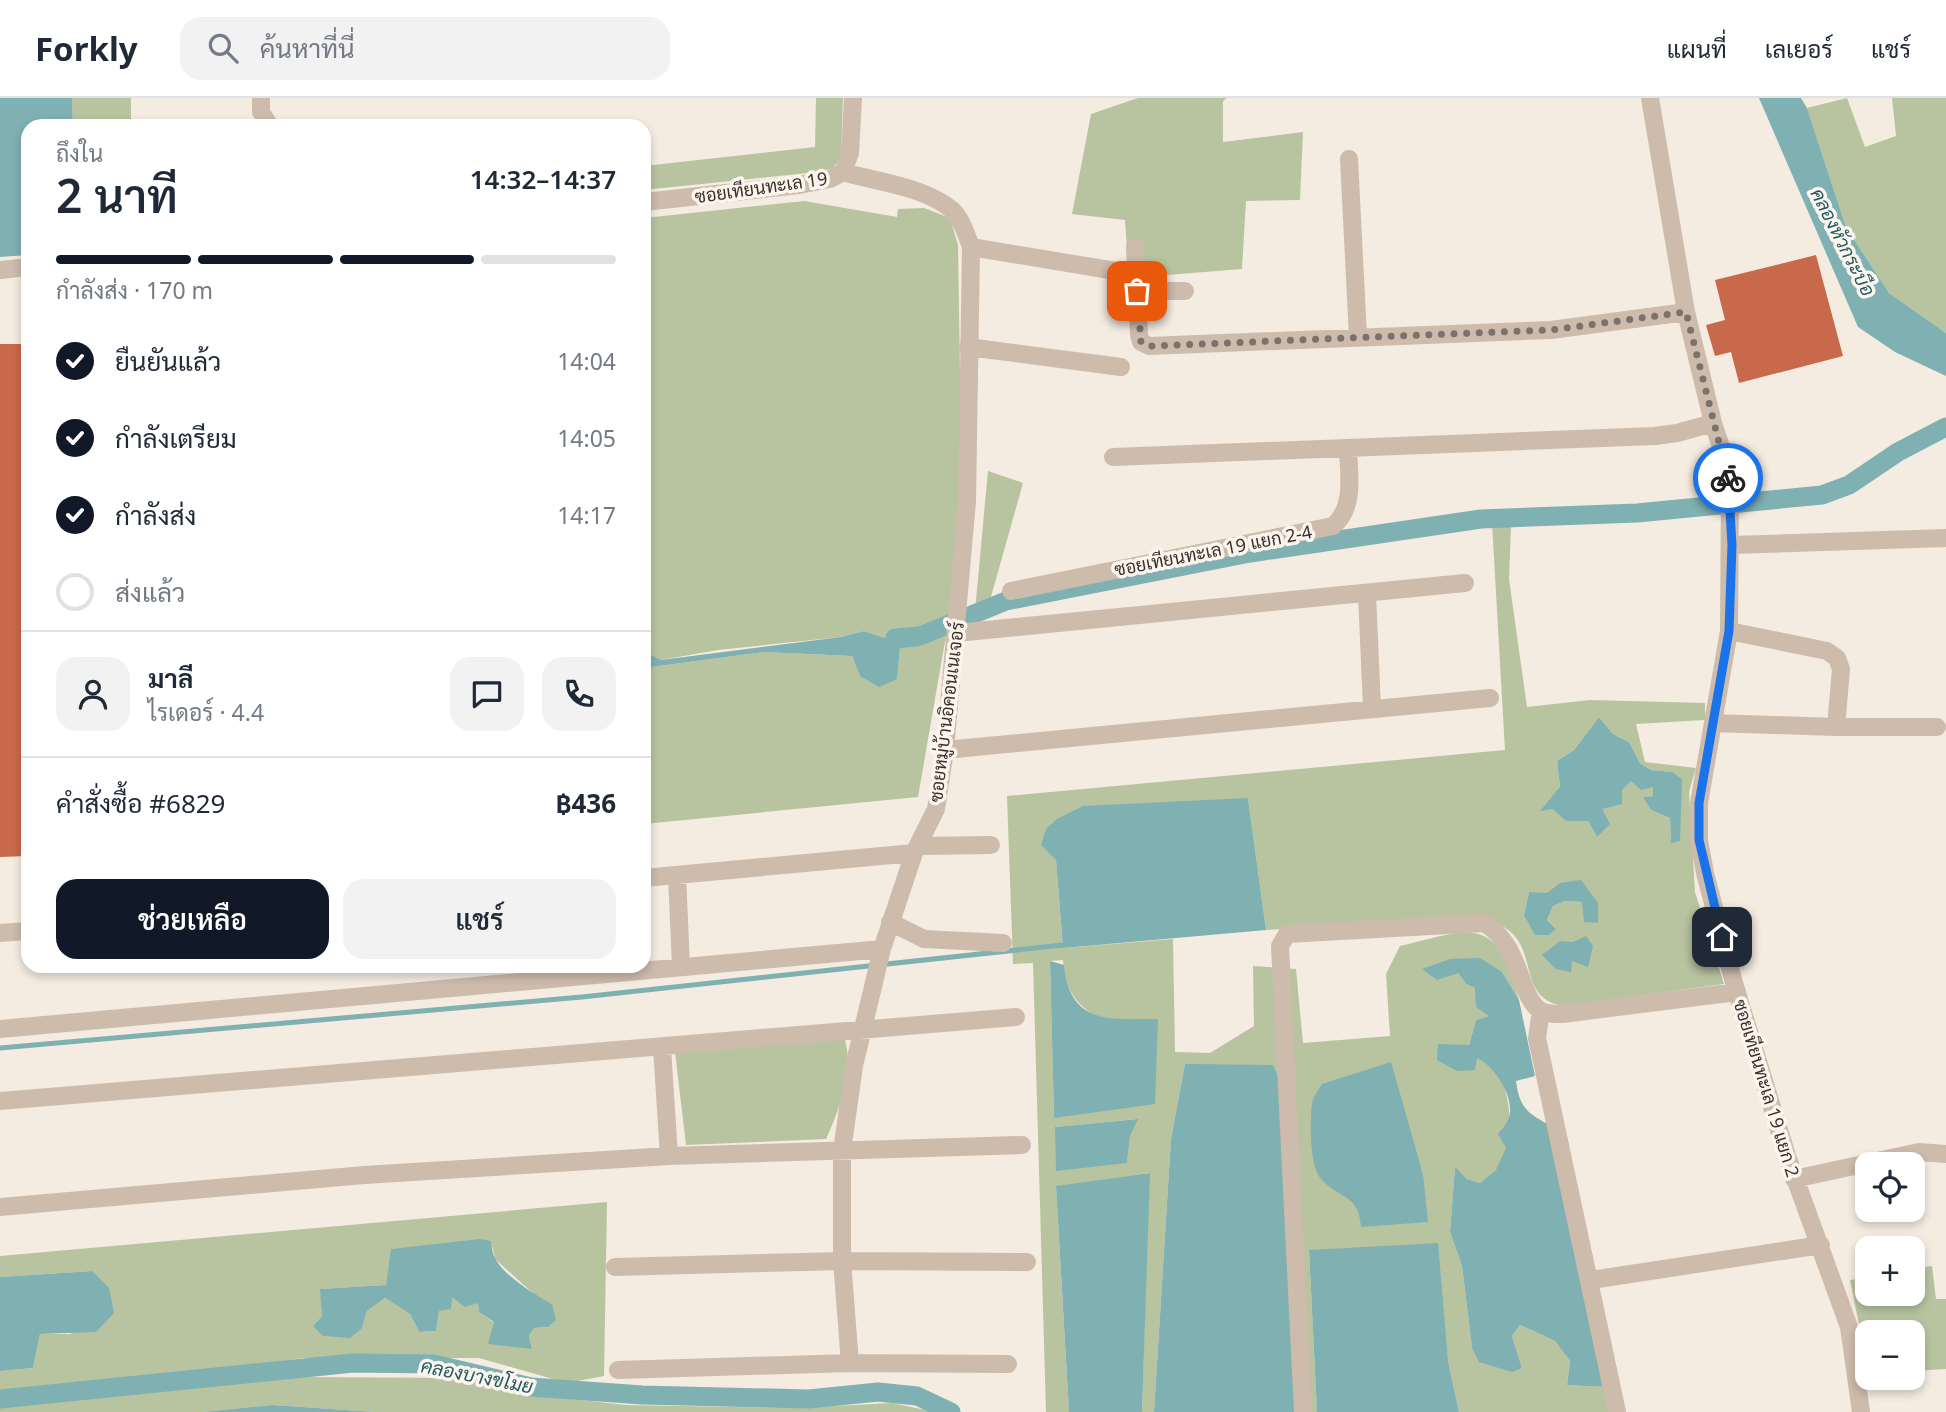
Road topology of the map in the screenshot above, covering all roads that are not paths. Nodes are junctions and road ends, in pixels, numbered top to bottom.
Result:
1 (853, 98) edge
2 (1650, 98) edge
3 (1349, 159) dead end
4 (843, 172) junction
5 (651, 201) edge
6 (971, 247) junction
7 (1135, 247) dead end
8 (21, 268) edge
9 (0, 270) edge
10 (1116, 271) dead end
11 (1137, 291) junction
12 (1185, 291) dead end
13 (1686, 312) junction
14 (1358, 337) junction
15 (968, 347) junction
16 (1121, 366) dead end
17 (1713, 422) junction
18 (1348, 449) junction
19 (1113, 457) dead end
20 (1946, 538) edge
21 (1732, 545) junction
22 (1465, 583) dead end
23 (1011, 590) dead end
24 (1367, 594) junction
25 (1729, 631) junction
26 (956, 633) junction
27 (1490, 698) dead end
28 (1372, 708) junction
29 (1713, 723) junction
30 (1836, 727) junction
31 (1937, 727) dead end
32 (944, 750) junction
33 (991, 845) dead end
34 (917, 850) junction
35 (677, 875) junction
36 (651, 877) edge
37 (890, 922) junction
38 (21, 932) edge
39 (0, 933) edge
40 (1003, 943) dead end
41 (880, 960) junction
42 (681, 966) junction
43 (651, 969) edge
44 (605, 973) edge
45 (1737, 992) junction
46 (1541, 1011) junction
47 (1016, 1017) dead end
48 (0, 1029) edge
49 (864, 1031) junction
50 (662, 1048) junction
51 (0, 1101) edge
52 (1022, 1145) dead end
53 (842, 1152) junction
54 (1946, 1154) edge
55 (669, 1156) junction
56 (1794, 1179) junction
57 (0, 1207) edge
58 (1821, 1245) junction
59 (842, 1261) junction
60 (1027, 1262) dead end
61 (615, 1267) dead end
62 (1591, 1280) junction
63 (850, 1363) junction
64 (1008, 1364) dead end
65 (618, 1370) dead end
66 (1303, 1412) edge
67 (1617, 1412) edge
68 (1861, 1412) edge

1 - 4 street, ซอยเทียนทะเล 19
2 - 13 street, ซอยเทียนทะเล 19 แยก 2
3 - 14 street
4 - 5 street, ซอยเทียนทะเล 19
4 - 6 street, ซอยหมู่บ้านอิคอนเนเจอร์
6 - 10 street
6 - 15 street, ซอยหมู่บ้านอิคอนเนเจอร์
7 - 11 street
8 - 9 street
11 - 12 street
11 - 14 street
13 - 14 street
13 - 17 street, ซอยเทียนทะเล 19 แยก 2
15 - 16 street
15 - 26 street, ซอยหมู่บ้านอิคอนเนเจอร์
17 - 18 street
17 - 21 street, ซอยเทียนทะเล 19 แยก 2
18 - 19 street
18 - 23 street, ซอยเทียนทะเล 19 แยก 2-4
20 - 21 street
21 - 25 street, ซอยเทียนทะเล 19 แยก 2
22 - 24 street
24 - 26 street
24 - 28 street
25 - 29 street, ซอยเทียนทะเล 19 แยก 2
25 - 30 street
26 - 32 street, ซอยหมู่บ้านอิคอนเนเจอร์
27 - 28 street
28 - 32 street
29 - 30 street
29 - 45 street, ซอยเทียนทะเล 19 แยก 2
30 - 31 street
32 - 34 street, ซอยหมู่บ้านอิคอนเนเจอร์
33 - 34 street
34 - 35 street
34 - 37 street, ซอยหมู่บ้านอิคอนเนเจอร์
35 - 36 street
35 - 42 street
37 - 40 street
37 - 41 street, ซอยหมู่บ้านอิคอนเนเจอร์
38 - 39 street
41 - 42 street
41 - 49 street, ซอยหมู่บ้านอิคอนเนเจอร์
42 - 43 street
44 - 48 street
45 - 46 street
45 - 56 street, ซอยเทียนทะเล 19 แยก 2
46 - 62 street
46 - 66 street
47 - 49 street
49 - 50 street
49 - 53 street, ซอยหมู่บ้านอิคอนเนเจอร์
50 - 51 street
50 - 55 street
52 - 53 street
53 - 55 street
53 - 59 street, ซอยหมู่บ้านอิคอนเนเจอร์
54 - 56 street
55 - 57 street
56 - 58 street, ซอยเทียนทะเล 19 แยก 2
58 - 62 street
58 - 68 street, ซอยเทียนทะเล 19 แยก 2
59 - 60 street
59 - 61 street
59 - 63 street, ซอยหมู่บ้านอิคอนเนเจอร์
62 - 67 street
63 - 64 street
63 - 65 street

